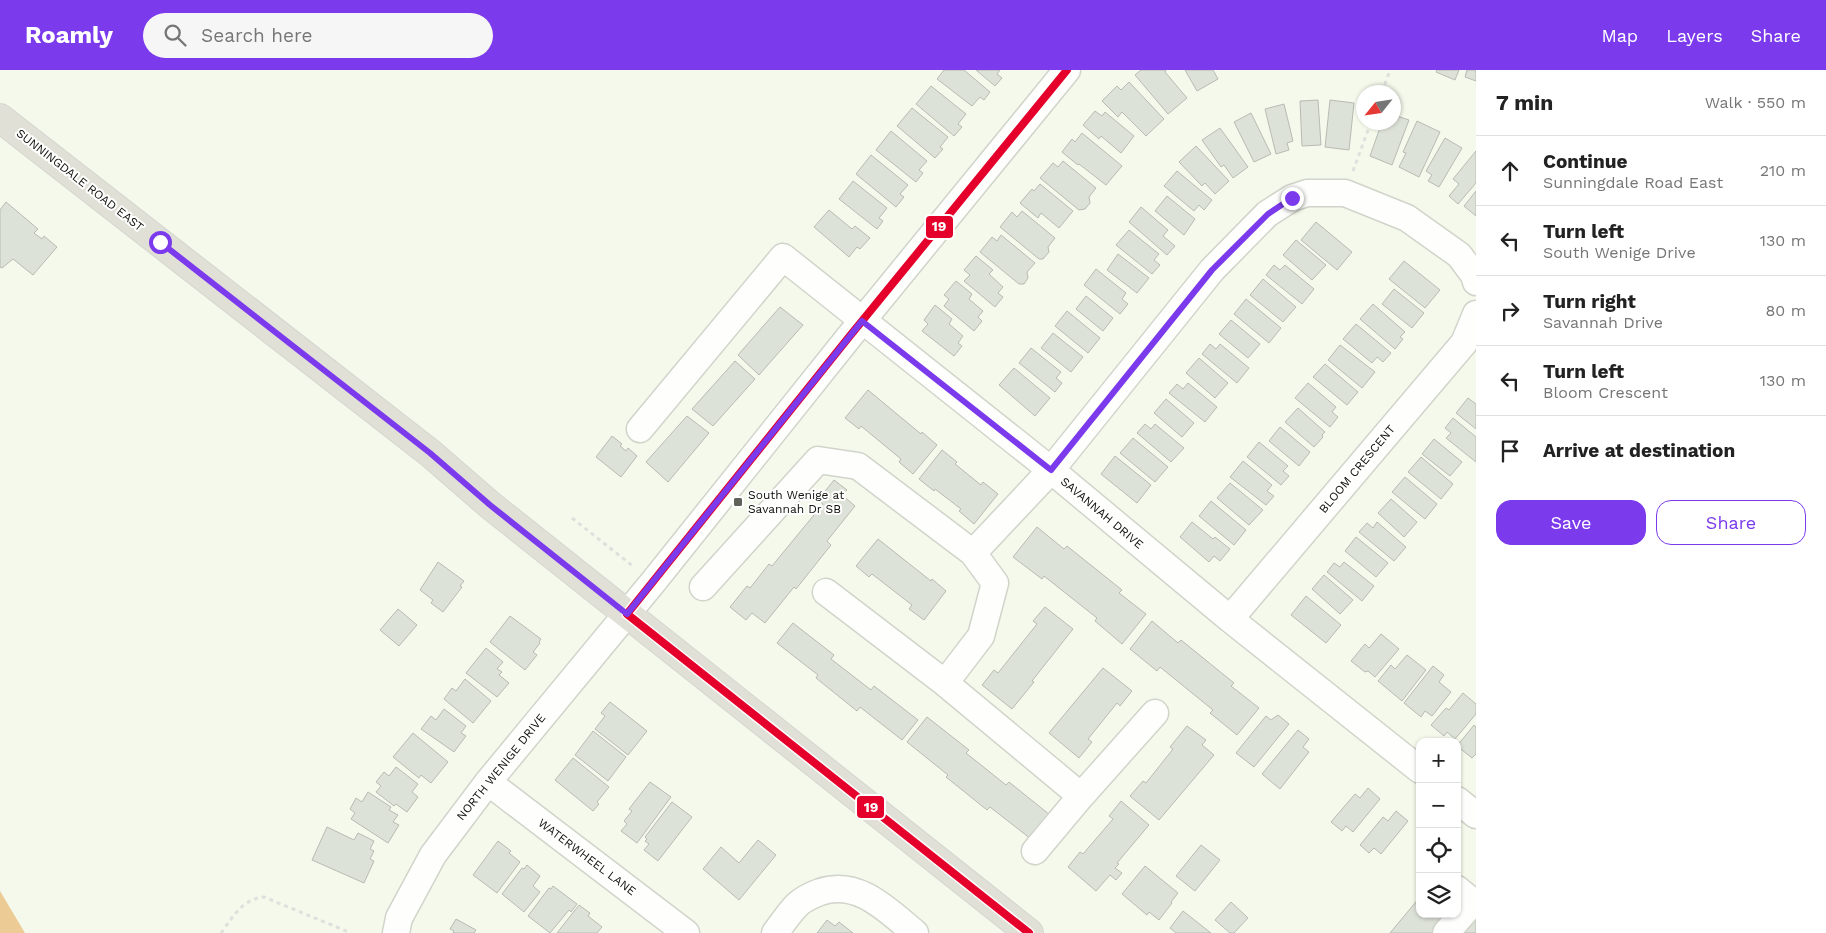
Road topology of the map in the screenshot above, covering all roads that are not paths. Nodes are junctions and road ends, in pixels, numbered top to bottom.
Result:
1 (1067, 70) edge
2 (0, 118) edge
3 (1476, 282) edge
4 (1476, 314) edge
5 (862, 321) junction
6 (640, 429) dead end
7 (1051, 470) junction
8 (973, 553) junction
9 (703, 587) dead end
10 (826, 592) dead end
11 (627, 614) junction
12 (1230, 619) junction
13 (945, 683) junction
14 (1155, 713) dead end
15 (1416, 767) edge
16 (488, 782) junction
17 (1081, 796) junction
18 (1461, 803) edge
19 (1476, 815) edge
20 (1034, 851) dead end
21 (1461, 892) edge
22 (1461, 916) edge
23 (1459, 918) edge
24 (396, 933) edge
25 (686, 933) edge
26 (775, 933) edge
27 (915, 933) edge
28 (1029, 933) edge
29 (1446, 933) edge

1 - 5 street, NORTH WENIGE DRIVE
2 - 11 main road, SUNNINGDALE ROAD EAST
3 - 7 street
4 - 12 street, BLOOM CRESCENT
5 - 6 street, SAVANNAH DRIVE
5 - 7 street, SAVANNAH DRIVE
5 - 11 street, NORTH WENIGE DRIVE
7 - 8 street
7 - 12 street, SAVANNAH DRIVE
8 - 9 street
8 - 13 street
10 - 13 street
11 - 16 street, NORTH WENIGE DRIVE
11 - 28 main road, SUNNINGDALE ROAD EAST
12 - 15 street, SAVANNAH DRIVE
13 - 17 street
14 - 17 street
16 - 24 street, NORTH WENIGE DRIVE
16 - 25 street, WATERWHEEL LANE
17 - 20 street
18 - 19 street
21 - 22 street
23 - 29 street
26 - 27 street

